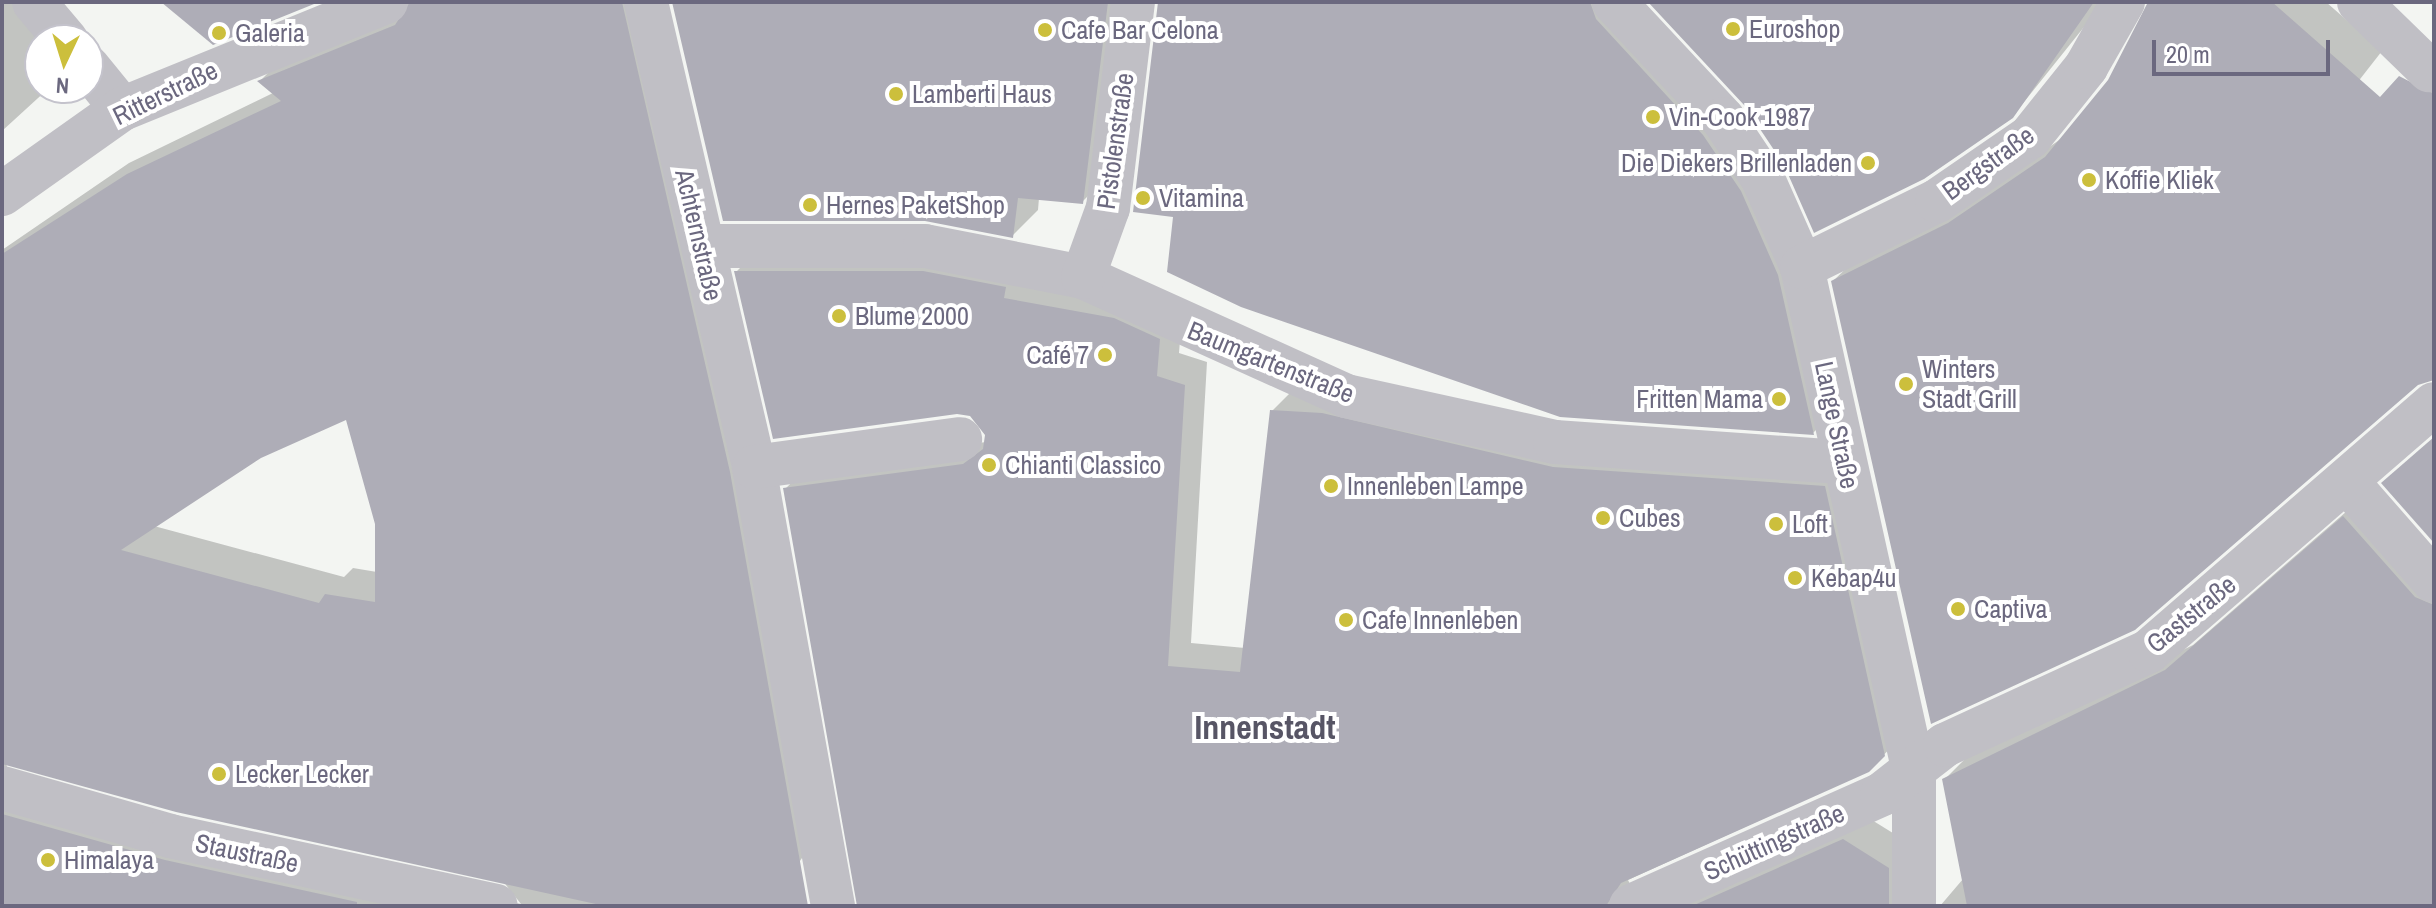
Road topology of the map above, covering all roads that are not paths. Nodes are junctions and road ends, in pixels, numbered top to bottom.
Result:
1 (34, 2) edge
2 (386, 2) edge
3 (646, 2) edge
4 (1133, 2) edge
5 (1614, 2) edge
6 (2123, 2) edge
7 (2359, 2) edge
8 (53, 24) edge
9 (2429, 70) dead end
10 (104, 87) edge
11 (122, 109) junction
12 (2, 194) edge
13 (707, 246) junction
14 (1802, 267) junction
15 (1083, 277) junction
16 (2434, 404) edge
17 (960, 439) dead end
18 (1844, 462) junction
19 (754, 467) junction
20 (2349, 484) junction
21 (2434, 581) edge
22 (1914, 772) junction
23 (2, 788) edge
24 (496, 906) edge
25 (833, 906) edge
26 (1631, 906) edge
27 (1914, 906) edge

1 - 8 street
2 - 11 street, Ritterstraße
3 - 13 street, Achternstraße
4 - 15 street, Pistolenstraße
5 - 14 street, Lange Straße
6 - 14 street, Bergstraße
7 - 9 street
10 - 11 street
11 - 12 street, Ritterstraße
13 - 15 street, Baumgartenstraße
13 - 19 street, Achternstraße
14 - 18 street, Lange Straße
15 - 18 street, Baumgartenstraße
16 - 20 street, Gaststraße
17 - 19 street
18 - 22 street, Lange Straße
19 - 25 street, Achternstraße
20 - 21 street
20 - 22 street, Gaststraße
22 - 26 street, Schüttingstraße
22 - 27 street, Lange Straße
23 - 24 street, Staustraße

